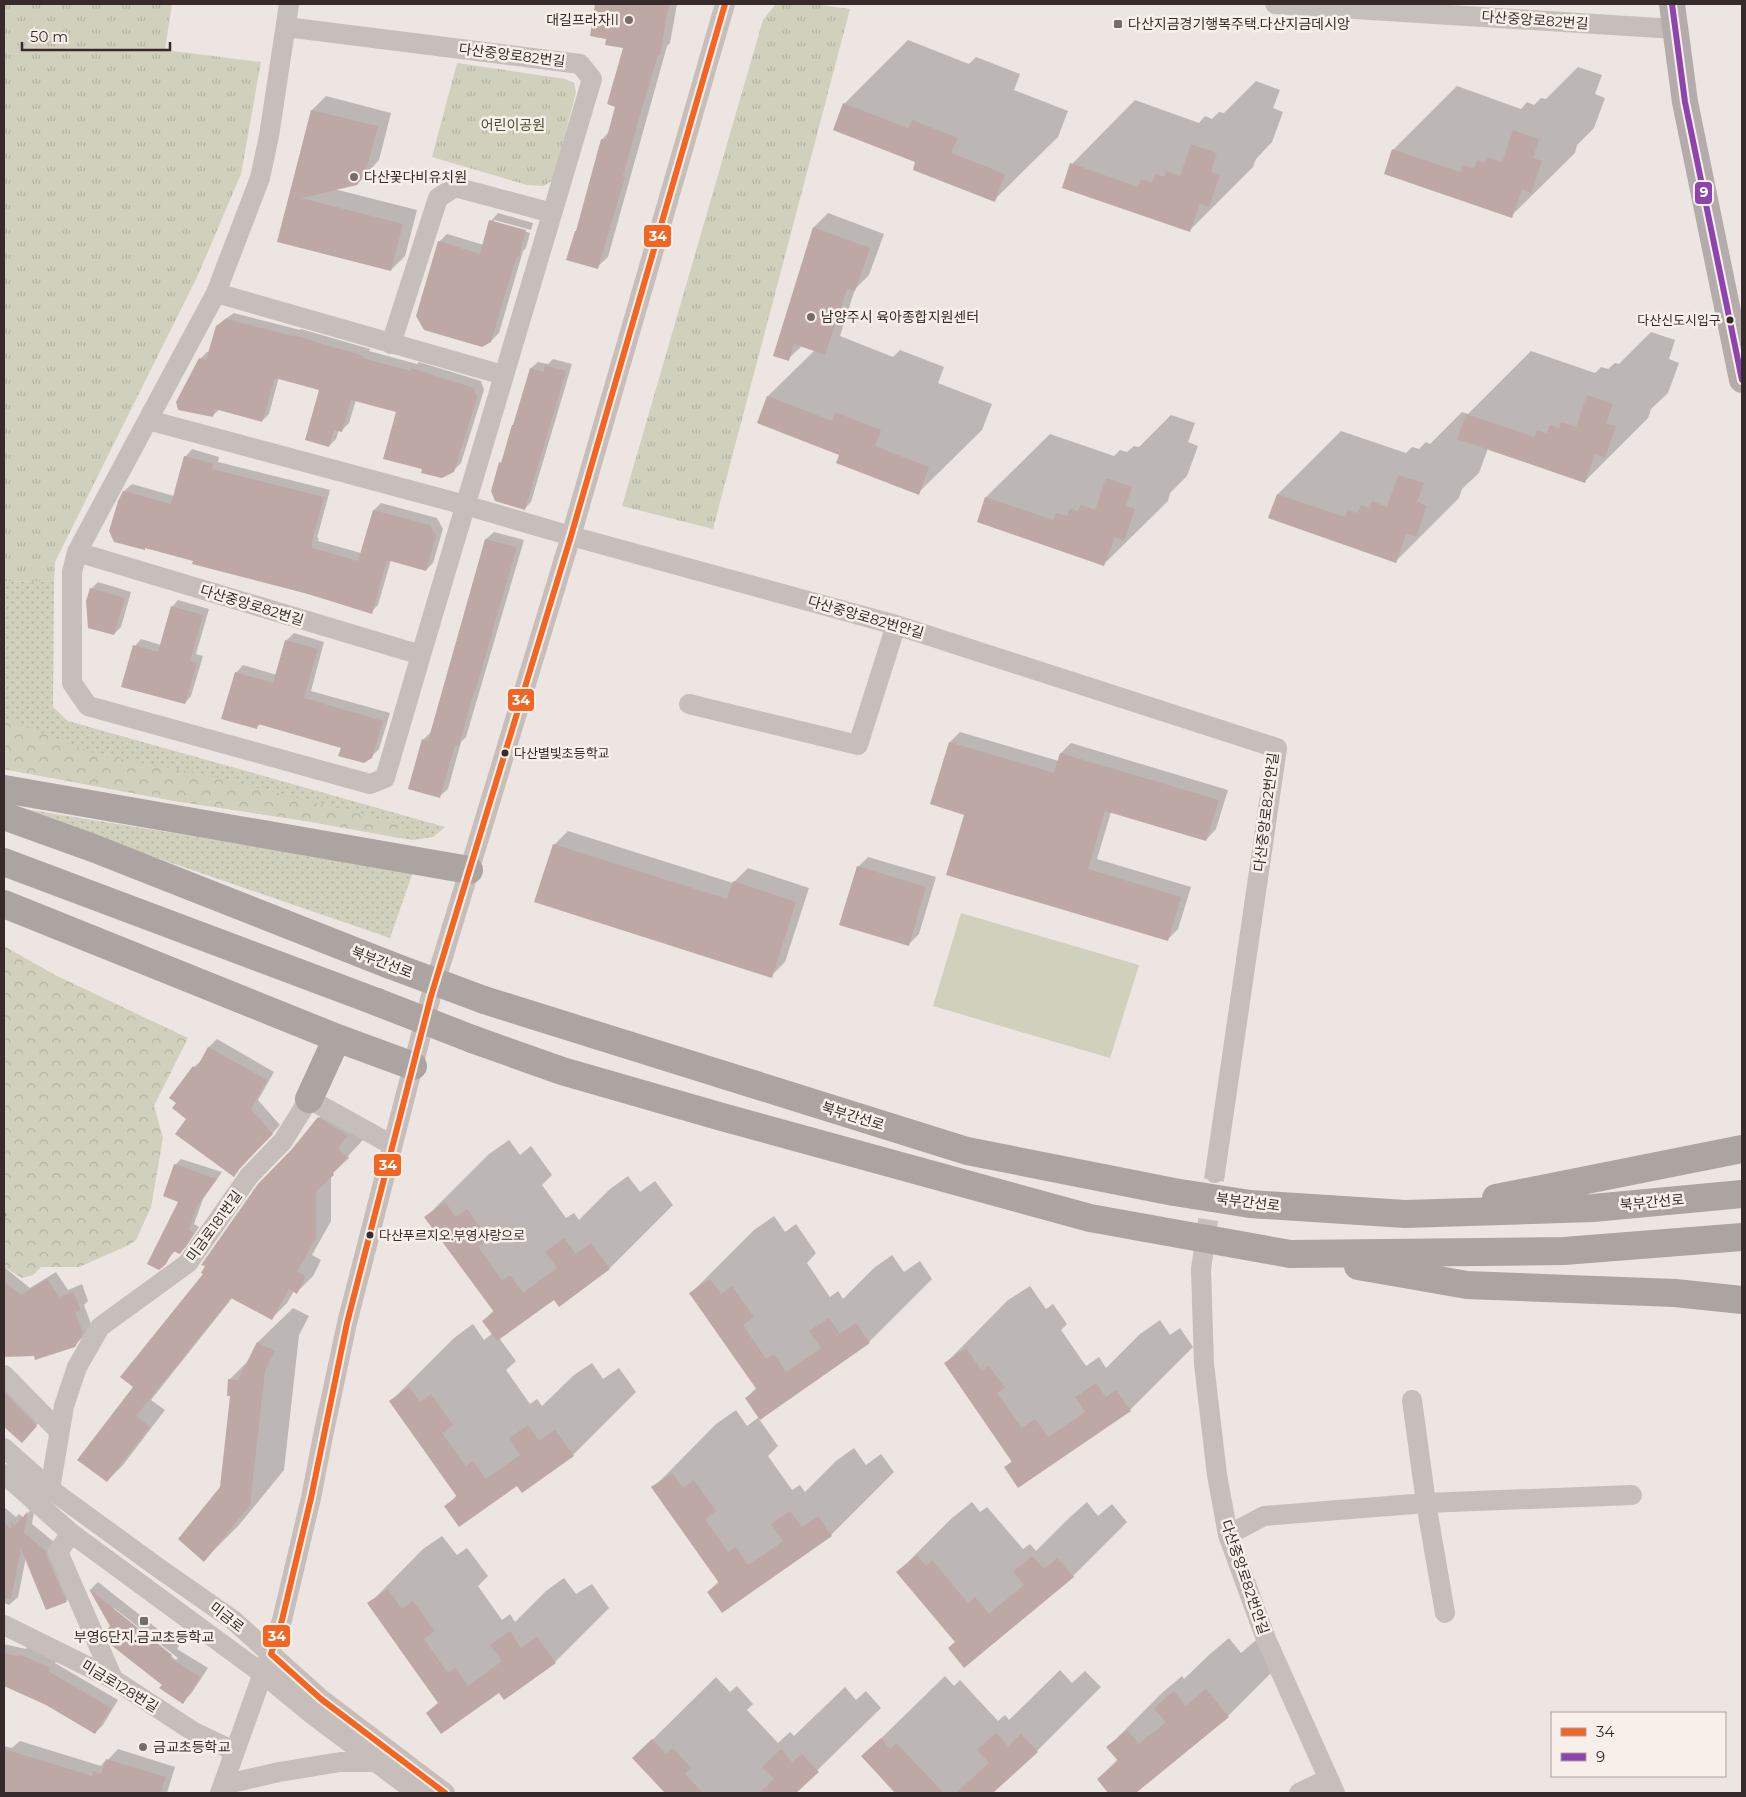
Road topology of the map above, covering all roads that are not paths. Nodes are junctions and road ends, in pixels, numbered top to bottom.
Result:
1 (289, 4) edge
2 (725, 4) edge
3 (1275, 4) edge
4 (1673, 16) edge
5 (286, 27) junction
6 (552, 213) junction
7 (216, 294) junction
8 (391, 344) junction
9 (503, 375) junction
10 (1742, 380) edge
11 (148, 420) junction
12 (465, 505) junction
13 (571, 536) junction
14 (77, 552) junction
15 (896, 625) junction
16 (421, 655) junction
17 (689, 704) dead end
18 (4, 789) edge
19 (4, 816) edge
20 (4, 862) edge
21 (469, 870) junction
22 (4, 904) edge
23 (336, 1038) junction
24 (413, 1066) junction
25 (309, 1099) junction
26 (392, 1145) junction
27 (1742, 1149) edge
28 (1215, 1173) tunnel mouth
29 (1742, 1194) edge
30 (1405, 1214) junction
31 (1742, 1237) edge
32 (1290, 1254) junction
33 (1201, 1269) tunnel mouth
34 (1742, 1300) edge
35 (4, 1375) edge
36 (1412, 1400) dead end
37 (59, 1431) junction
38 (4, 1448) edge
39 (4, 1474) edge
40 (1632, 1495) dead end
41 (44, 1497) junction
42 (1426, 1503) junction
43 (71, 1534) junction
44 (1228, 1536) junction
45 (1445, 1613) dead end
46 (4, 1625) edge
47 (271, 1654) junction
48 (263, 1674) junction
49 (113, 1679) junction
50 (234, 1751) junction
51 (376, 1762) junction
52 (1332, 1786) edge
53 (221, 1789) edge
54 (417, 1793) edge
55 (445, 1793) edge
56 (1298, 1793) edge

1 - 5 street
2 - 13 street
3 - 4 street, 다산중앙로82번길
4 - 10 main road
5 - 6 street, 다산중앙로82번길
5 - 7 street
6 - 8 street
6 - 9 street, 다산중앙로82번길
7 - 8 street
7 - 11 street
8 - 9 street
9 - 12 street, 다산중앙로82번길
11 - 12 street
11 - 14 street
12 - 13 street
12 - 16 street, 다산중앙로82번길
13 - 15 street, 다산중앙로82번안길
13 - 21 street
14 - 16 street, 다산중앙로82번길
14 - 16 street
15 - 17 street
15 - 28 street, 다산중앙로82번안길
18 - 21 highway
19 - 30 highway, 북부간선로, bridge
20 - 32 highway, bridge
21 - 24 street
22 - 23 highway
23 - 24 highway
23 - 25 highway
24 - 26 street
25 - 26 street
25 - 37 street, 미금로181번길
26 - 47 street
27 - 30 highway
29 - 30 highway, 북부간선로
31 - 32 highway
32 - 34 highway
33 - 44 street, 다산중앙로82번안길
35 - 37 street
36 - 42 street
37 - 41 street, 미금로181번길
38 - 41 street, 미금로
39 - 41 street, 미금로
40 - 42 street
41 - 43 street, 미금로
41 - 47 street, 미금로
42 - 44 street
42 - 45 street
43 - 48 street, 미금로
43 - 49 street
44 - 52 street, 다산중앙로82번안길
46 - 49 street, 미금로128번길
47 - 48 street
47 - 55 street, 미금로
48 - 50 street
48 - 51 street, 미금로
49 - 50 street, 미금로128번길
50 - 53 street
51 - 53 street
51 - 54 street, 미금로
52 - 56 street, 다산중앙로82번안길

